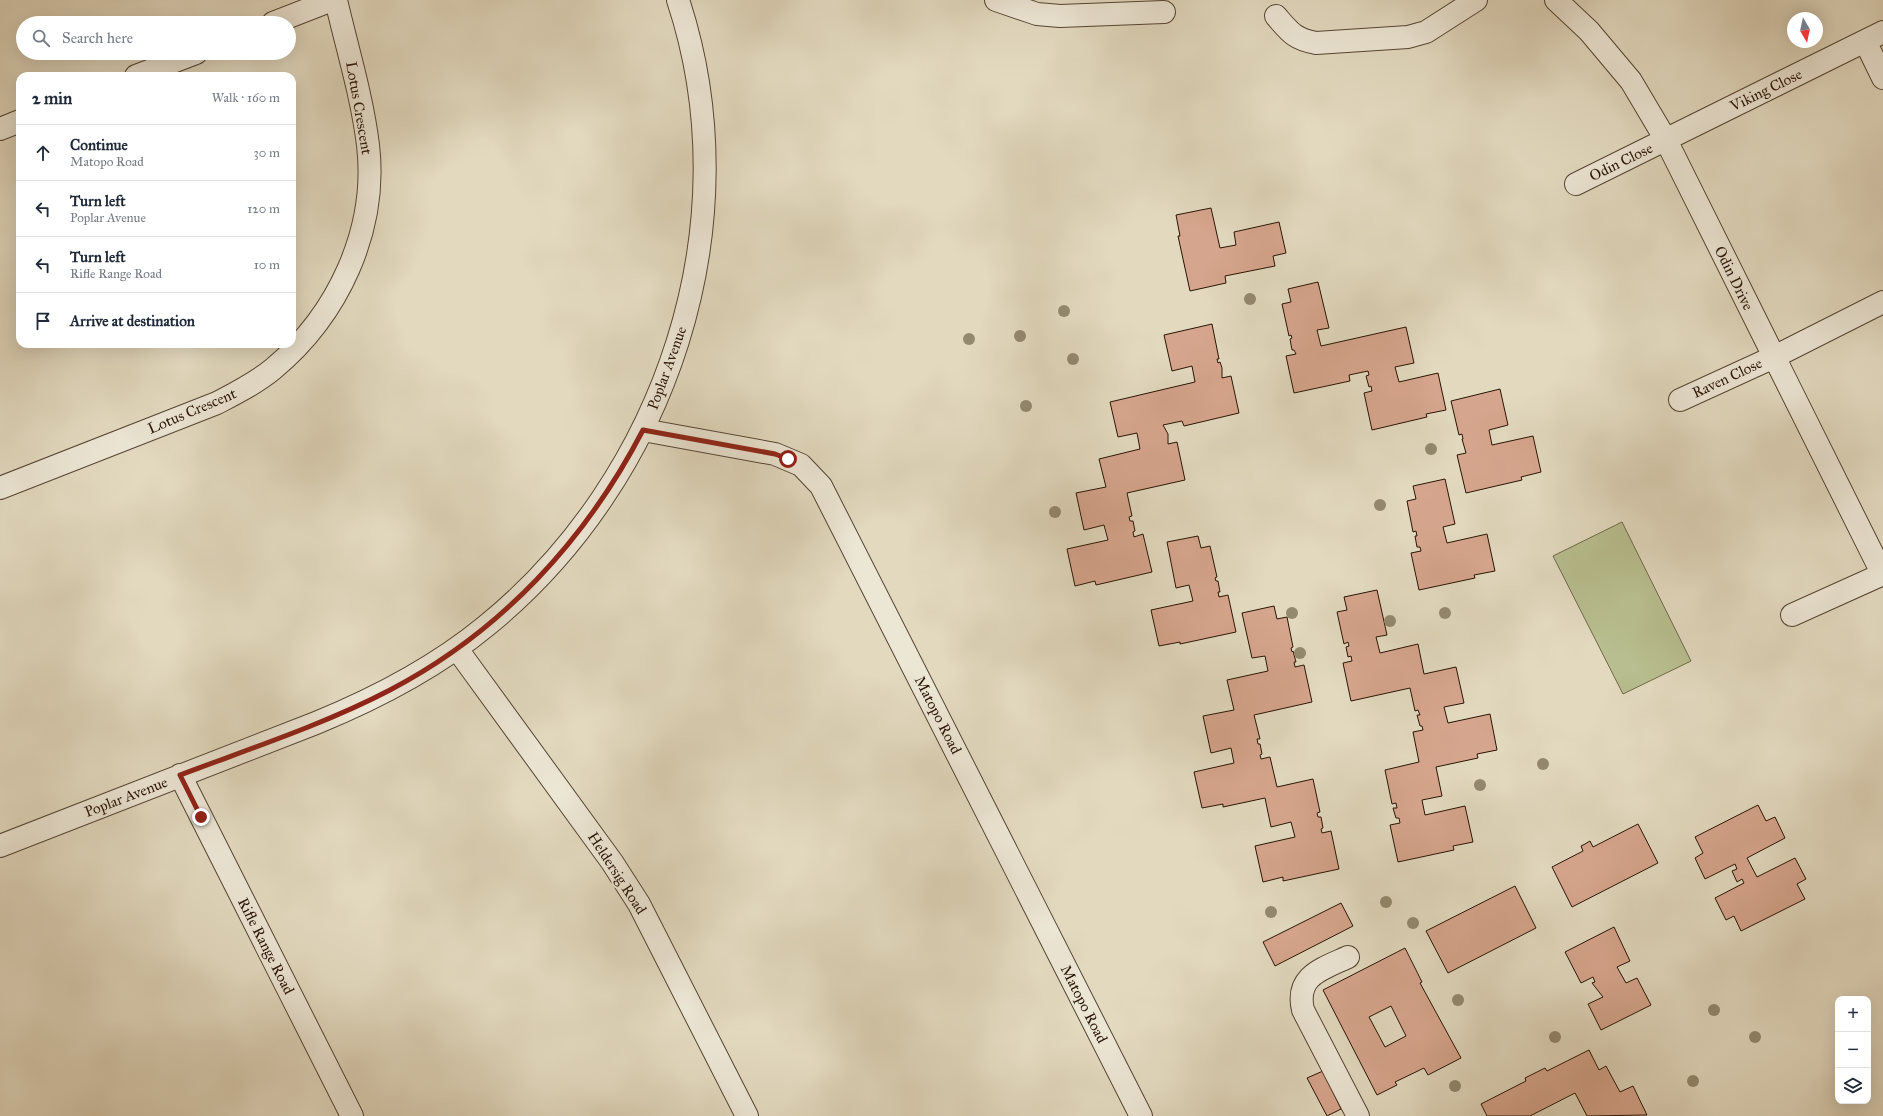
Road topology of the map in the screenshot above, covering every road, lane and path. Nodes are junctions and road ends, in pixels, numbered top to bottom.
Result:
1 (332, 0) edge
2 (336, 0) edge
3 (678, 0) edge
4 (996, 0) edge
5 (1476, 0) edge
6 (1556, 0) edge
7 (1095, 8) edge
8 (1164, 12) dead end
9 (291, 16) edge
10 (1276, 16) dead end
11 (1874, 36) edge
12 (178, 60) edge
13 (146, 72) edge
14 (1883, 78) edge
15 (16, 123) edge
16 (0, 129) edge
17 (1666, 140) junction
18 (1576, 184) dead end
19 (1883, 302) edge
20 (1774, 357) junction
21 (1680, 400) dead end
22 (643, 430) junction
23 (0, 488) edge
24 (1883, 574) edge
25 (1792, 615) dead end
26 (457, 649) junction
27 (180, 775) junction
28 (0, 846) edge
29 (1348, 957) dead end
30 (352, 1116) edge
31 (746, 1116) edge
32 (1140, 1116) edge
33 (1358, 1116) edge

1 - 9 street
2 - 23 street, Lotus Crescent
3 - 22 street, Poplar Avenue
4 - 7 street
5 - 10 street
6 - 17 street, Odin Drive
7 - 8 street
11 - 14 street, Viking Close
11 - 17 street, Viking Close
12 - 13 street
15 - 16 street
17 - 18 street, Odin Close
17 - 20 street, Odin Drive
19 - 20 street
20 - 21 street, Raven Close
20 - 24 street, Odin Drive
22 - 26 street, Poplar Avenue
22 - 32 street, Matopo Road
24 - 25 street
26 - 27 street, Poplar Avenue
26 - 31 street, Heldersig Road
27 - 28 street, Poplar Avenue
27 - 30 street, Rifle Range Road
29 - 33 street

